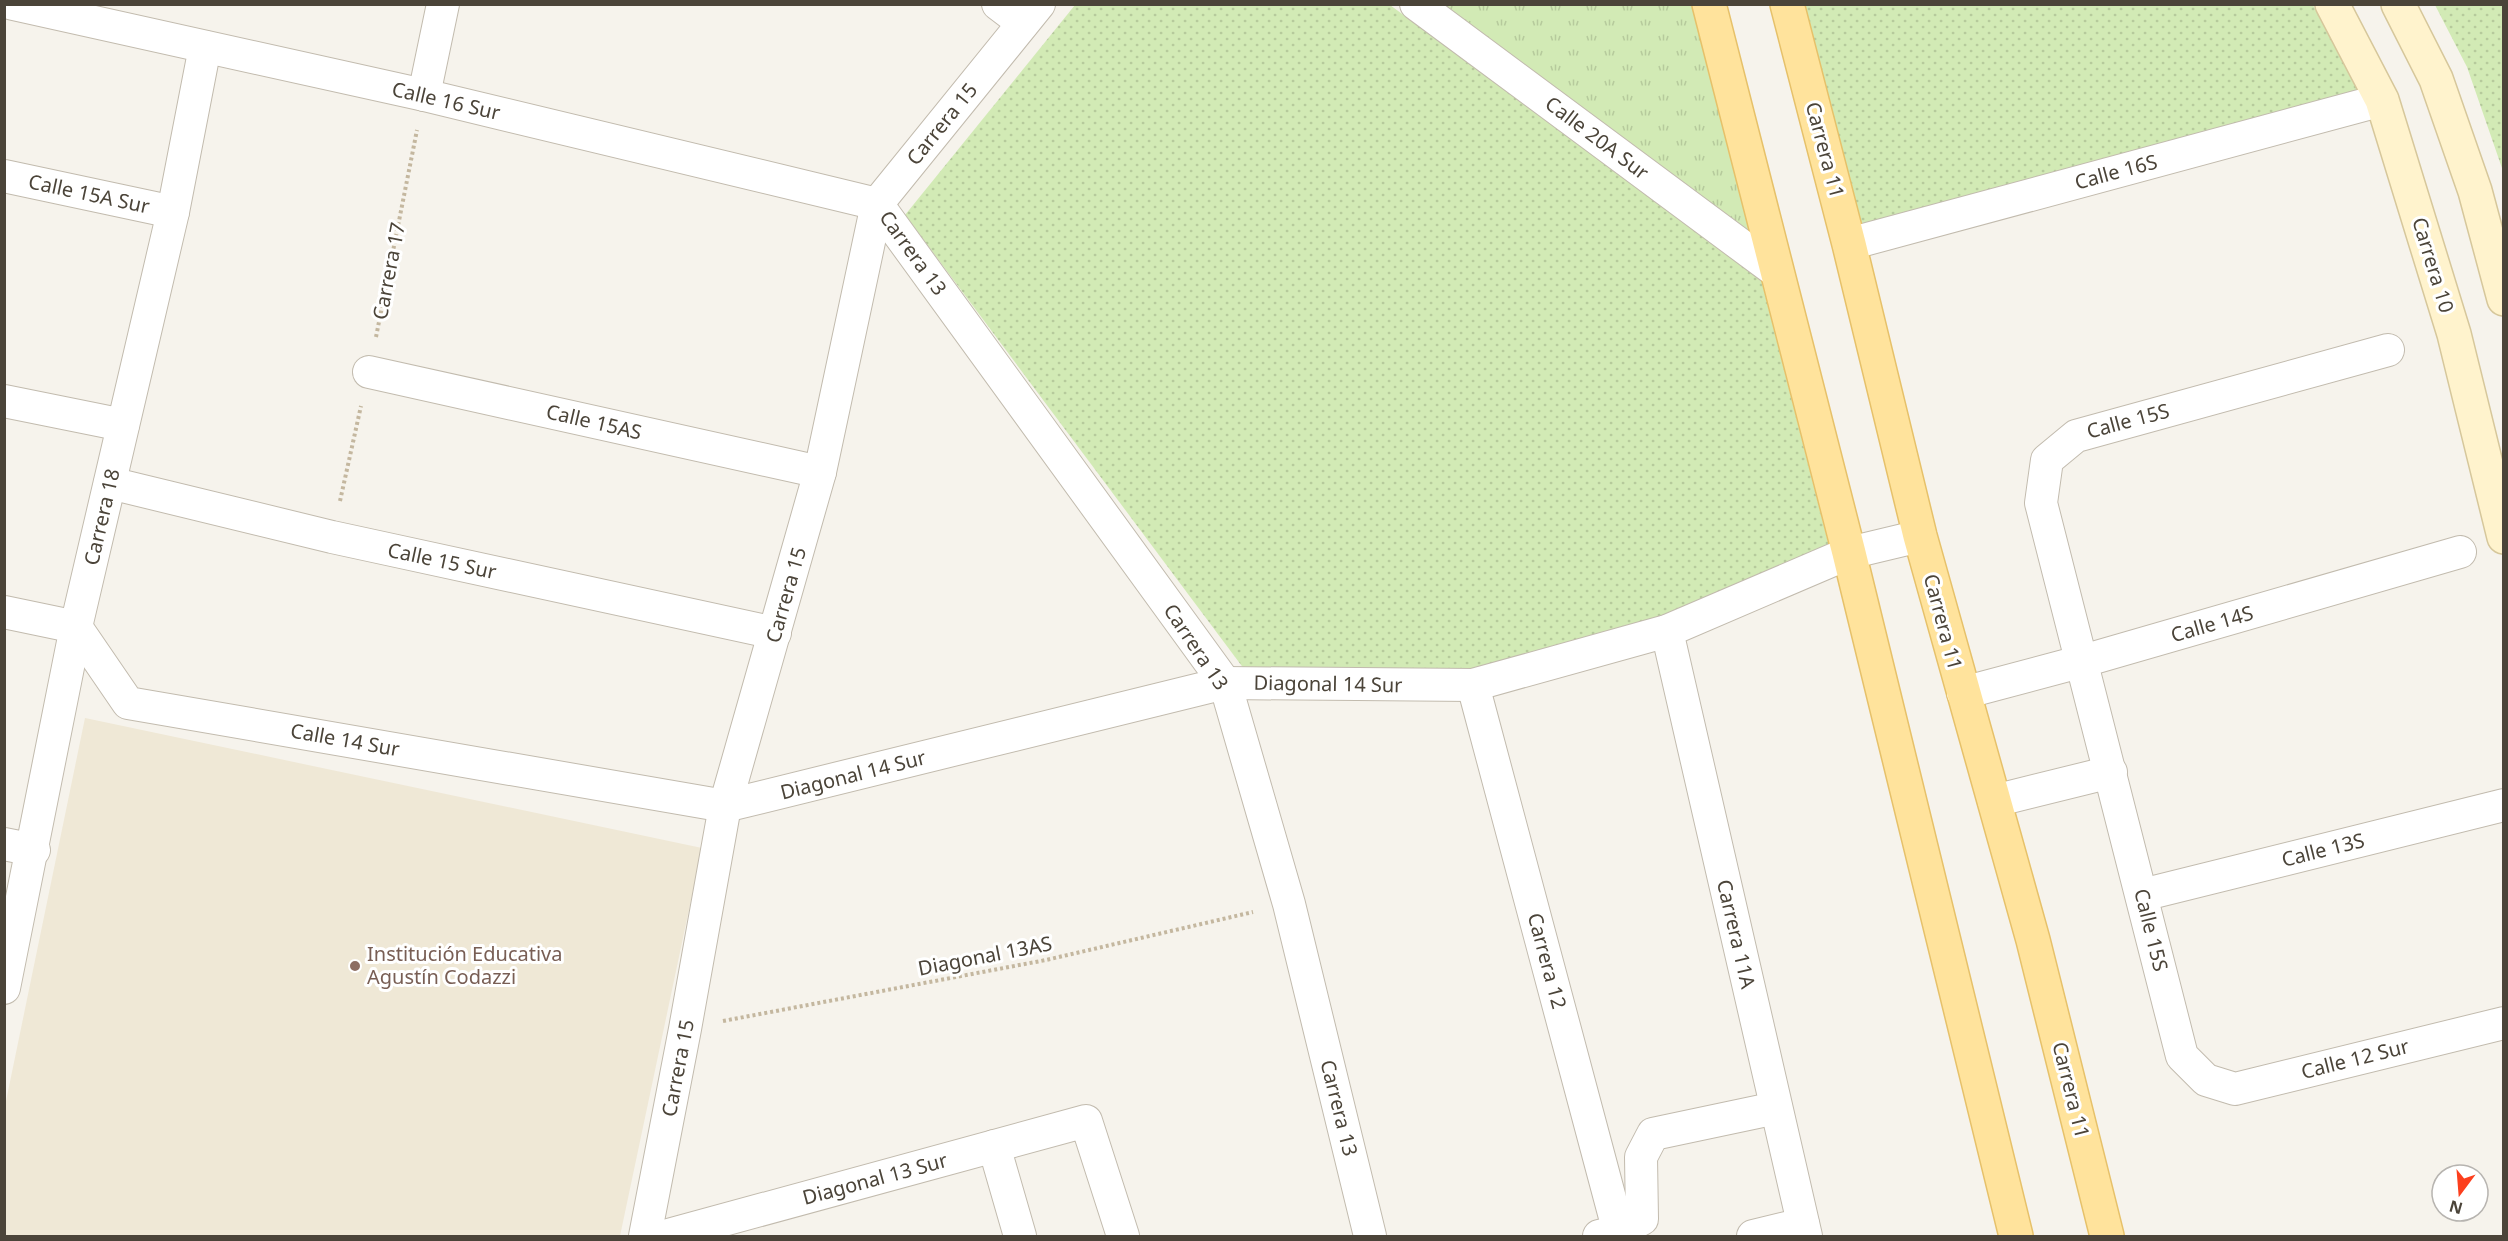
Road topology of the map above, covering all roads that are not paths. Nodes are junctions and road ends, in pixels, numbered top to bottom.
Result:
1 (14, 4) edge
2 (443, 4) edge
3 (998, 4) edge
4 (1416, 4) edge
5 (1709, 4) edge
6 (1787, 4) edge
7 (2332, 4) edge
8 (2398, 4) edge
9 (1031, 14) edge
10 (205, 47) junction
11 (424, 95) junction
12 (2382, 100) junction
13 (4, 176) edge
14 (877, 204) junction
15 (173, 212) junction
16 (1849, 244) junction
17 (1778, 272) junction
18 (2504, 299) edge
19 (2388, 350) dead end
20 (369, 372) road end
21 (4, 401) edge
22 (123, 425) junction
23 (820, 472) junction
24 (110, 483) junction
25 (1920, 536) junction
26 (2504, 537) edge
27 (2460, 552) dead end
28 (1850, 553) junction
29 (4, 612) edge
30 (76, 627) junction
31 (1667, 631) junction
32 (775, 633) junction
33 (2083, 661) junction
34 (1226, 683) junction
35 (1473, 685) junction
36 (1963, 693) junction
37 (2111, 772) junction
38 (1994, 801) junction
39 (2504, 805) edge
40 (725, 806) junction
41 (19, 847) edge
42 (2142, 896) junction
43 (4, 988) edge
44 (2504, 1023) edge
45 (2206, 1080) joint
46 (1776, 1108) junction
47 (994, 1146) junction
48 (1804, 1230) edge
49 (1628, 1232) edge
50 (645, 1236) edge
51 (665, 1236) edge
52 (1020, 1236) edge
53 (1123, 1236) edge
54 (1370, 1236) edge
55 (1753, 1236) edge
56 (2016, 1236) edge
57 (2107, 1236) edge

1 - 10 street, Calle 16 Sur
2 - 11 street
3 - 9 street
4 - 17 street, Calle 20A Sur
5 - 17 main road
6 - 16 main road, Carrera 11
7 - 12 main road, Carrera 10
8 - 18 main road
9 - 14 street, Carrera 15
10 - 11 street, Calle 16 Sur
10 - 15 street, Carrera 18
11 - 14 street, Calle 16 Sur
12 - 16 street, Calle 16S
12 - 26 main road, Carrera 10
13 - 15 street, Calle 15A Sur
14 - 23 street, Carrera 15
14 - 34 street, Carrera 13
15 - 22 street, Carrera 18
16 - 25 main road, Carrera 11
17 - 28 main road
19 - 33 street, Calle 15S
20 - 23 street, Calle 15AS
21 - 22 street
22 - 24 street, Carrera 18
23 - 32 street, Carrera 15
24 - 30 street, Carrera 18
24 - 32 street, Calle 15 Sur
25 - 28 street, Diagonal 14 Sur
25 - 36 main road, Carrera 11
27 - 33 street, Calle 14S
28 - 31 street, Diagonal 14 Sur
28 - 56 main road
29 - 30 street
30 - 40 street, Calle 14 Sur
30 - 41 street, Carrera 18
31 - 35 street, Diagonal 14 Sur
31 - 46 street, Carrera 11A
32 - 40 street, Carrera 15
33 - 36 street, Calle 14S
33 - 37 street, Calle 15S
34 - 35 street, Diagonal 14 Sur
34 - 40 street, Diagonal 14 Sur
34 - 54 street, Carrera 13
35 - 49 street, Carrera 12
36 - 38 main road, Carrera 11
37 - 38 street
37 - 42 street, Calle 15S
38 - 57 main road, Carrera 11
39 - 42 street, Calle 13S
40 - 50 street, Carrera 15
41 - 43 street, Carrera 18
42 - 45 street, Calle 15S
44 - 45 street, Calle 12 Sur
46 - 48 street, Carrera 11A
46 - 49 street
47 - 51 street, Diagonal 13 Sur
47 - 52 street
47 - 53 street, Diagonal 13 Sur
48 - 55 street

